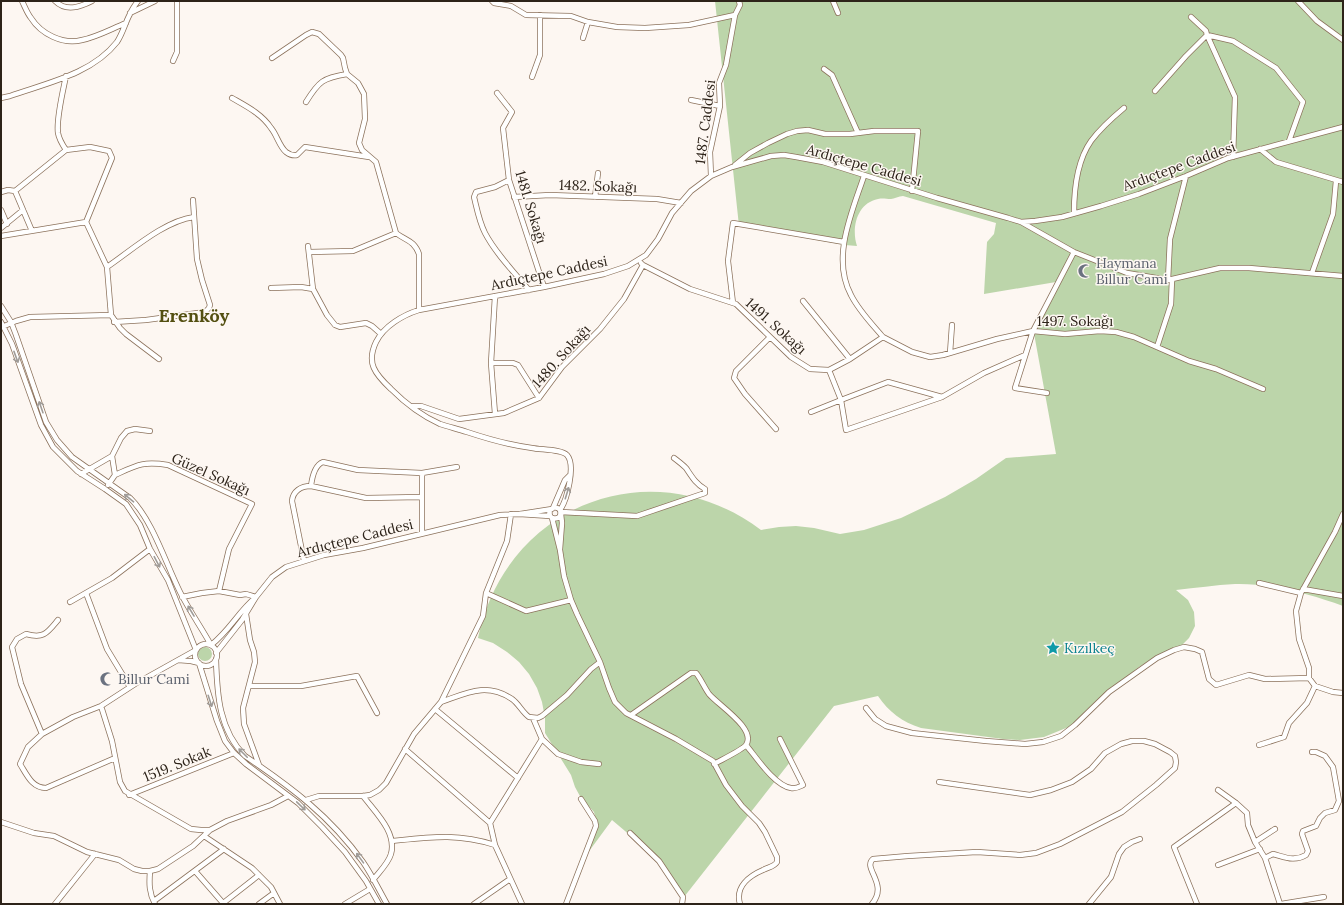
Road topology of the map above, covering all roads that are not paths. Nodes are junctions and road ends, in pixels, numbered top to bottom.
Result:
1 (22, 1) edge
2 (55, 1) edge
3 (92, 1) edge
4 (138, 1) edge
5 (155, 1) edge
6 (177, 1) edge
7 (492, 1) edge
8 (746, 1) edge
9 (833, 1) edge
10 (1298, 1) edge
11 (510, 3) edge
12 (740, 3) edge
13 (130, 13) junction
14 (838, 13) dead end
15 (540, 15) junction
16 (735, 15) junction
17 (1191, 17) dead end
18 (588, 22) junction
19 (126, 23) junction
20 (1207, 34) junction
21 (583, 38) dead end
22 (1343, 40) edge
23 (272, 58) dead end
24 (173, 61) dead end
25 (824, 69) dead end
26 (347, 74) junction
27 (66, 76) junction
28 (532, 77) dead end
29 (1155, 91) dead end
30 (497, 93) dead end
31 (1, 98) edge
32 (232, 98) dead end
33 (691, 100) dead end
34 (306, 102) dead end
35 (720, 106) junction
36 (1124, 108) dead end
37 (1343, 127) edge
38 (858, 133) junction
39 (1289, 141) junction
40 (1260, 149) junction
41 (66, 150) junction
42 (1233, 156) junction
43 (370, 157) junction
44 (732, 167) junction
45 (598, 173) dead end
46 (711, 176) junction
47 (864, 176) junction
48 (1186, 176) junction
49 (509, 180) junction
50 (1336, 181) junction
51 (1343, 182) edge
52 (912, 190) junction
53 (15, 191) junction
54 (1, 192) edge
55 (514, 197) junction
56 (595, 197) junction
57 (193, 200) dead end
58 (680, 203) junction
59 (1, 210) edge
60 (23, 210) junction
61 (1074, 213) junction
62 (194, 217) junction
63 (86, 222) junction
64 (1021, 222) junction
65 (7, 224) junction
66 (1, 228) edge
67 (32, 231) junction
68 (396, 233) junction
69 (1, 236) edge
70 (844, 242) junction
71 (308, 246) dead end
72 (309, 252) junction
73 (1074, 252) junction
74 (638, 260) junction
75 (643, 265) junction
76 (107, 267) junction
77 (1312, 273) junction
78 (1343, 276) edge
79 (1170, 280) junction
80 (544, 287) junction
81 (271, 288) dead end
82 (313, 289) junction
83 (529, 290) junction
84 (495, 296) junction
85 (802, 301) dead end
86 (732, 303) junction
87 (1, 306) edge
88 (419, 310) junction
89 (110, 316) junction
90 (11, 322) junction
91 (114, 322) junction
92 (2, 325) edge
93 (952, 325) dead end
94 (1033, 332) junction
95 (381, 334) junction
96 (770, 337) junction
97 (883, 337) junction
98 (1157, 347) junction
99 (950, 353) junction
100 (1025, 355) junction
101 (159, 359) dead end
102 (850, 359) junction
103 (491, 363) junction
104 (828, 370) junction
105 (1263, 390) dead end
106 (1047, 393) dead end
107 (942, 397) junction
108 (539, 398) junction
109 (840, 400) junction
110 (411, 406) junction
111 (811, 412) dead end
112 (495, 414) junction
113 (776, 428) dead end
114 (150, 431) dead end
115 (112, 456) junction
116 (674, 458) dead end
117 (457, 467) dead end
118 (90, 469) junction
119 (422, 473) junction
120 (81, 474) junction
121 (570, 474) junction
122 (115, 475) junction
123 (110, 483) junction
124 (311, 486) junction
125 (105, 489) junction
126 (421, 497) junction
127 (553, 508) junction
128 (561, 512) junction
129 (512, 514) junction
130 (520, 514) junction
131 (1343, 514) edge
132 (551, 517) junction
133 (422, 533) junction
134 (150, 549) junction
135 (560, 550) junction
136 (304, 561) junction
137 (1259, 583) dead end
138 (219, 591) junction
139 (1302, 591) junction
140 (86, 593) junction
141 (486, 593) junction
142 (1343, 596) edge
143 (182, 597) junction
144 (256, 598) junction
145 (571, 600) junction
146 (70, 602) dead end
147 (246, 614) junction
148 (58, 620) dead end
149 (211, 645) junction
150 (196, 650) junction
151 (216, 656) junction
152 (178, 660) junction
153 (600, 662) junction
154 (199, 663) junction
155 (1309, 678) junction
156 (249, 686) junction
157 (1315, 686) junction
158 (130, 687) junction
159 (1343, 694) edge
160 (441, 702) junction
161 (101, 706) junction
162 (866, 708) dead end
163 (435, 709) junction
164 (376, 713) dead end
165 (631, 716) junction
166 (533, 718) junction
167 (42, 734) junction
168 (780, 738) dead end
169 (542, 739) junction
170 (746, 744) junction
171 (1259, 745) dead end
172 (405, 749) junction
173 (1312, 752) dead end
174 (234, 753) junction
175 (115, 758) junction
176 (599, 764) dead end
177 (714, 764) junction
178 (258, 765) junction
179 (518, 778) junction
180 (939, 782) dead end
181 (1218, 790) dead end
182 (129, 794) junction
183 (288, 796) junction
184 (363, 796) junction
185 (580, 799) dead end
186 (306, 800) junction
187 (1236, 803) junction
188 (1, 822) edge
189 (490, 823) junction
190 (1275, 829) dead end
191 (210, 830) junction
192 (630, 833) dead end
193 (204, 836) junction
194 (1140, 839) dead end
195 (392, 841) junction
196 (1255, 842) junction
197 (495, 845) junction
198 (1260, 848) junction
199 (224, 850) junction
200 (95, 854) junction
201 (1264, 858) junction
202 (1218, 865) dead end
203 (150, 871) junction
204 (195, 871) junction
205 (259, 875) junction
206 (510, 879) junction
207 (373, 880) junction
208 (370, 889) junction
209 (274, 893) junction
210 (1324, 897) dead end
211 (155, 903) edge
212 (55, 904) edge
213 (223, 904) edge
214 (258, 904) edge
215 (280, 904) edge
216 (345, 904) edge
217 (379, 904) edge
218 (387, 904) edge
219 (474, 904) edge
220 (522, 904) edge
221 (566, 904) edge
222 (682, 904) edge
223 (740, 904) edge
224 (872, 904) edge
225 (1089, 904) edge
226 (1197, 904) edge
227 (1281, 904) edge

1 - 19 street
2 - 3 street
4 - 13 street
5 - 13 street
6 - 24 street
7 - 11 street
8 - 12 street
9 - 14 street
10 - 22 street
11 - 15 street
12 - 16 street, 1487. Caddesi
13 - 19 street
15 - 18 street
15 - 28 street
16 - 18 street
16 - 35 street, 1487. Caddesi
17 - 20 street
18 - 21 street
19 - 27 street
20 - 29 street
20 - 39 street
20 - 42 street
23 - 26 street
25 - 38 street
26 - 34 street
26 - 43 street
27 - 31 street
27 - 41 street
30 - 49 street, 1481. Sokağı
32 - 43 street
33 - 35 street
35 - 46 street, 1487. Caddesi
36 - 61 street
37 - 39 street, Ardıçtepe Caddesi
38 - 44 street
38 - 52 street
39 - 40 street, Ardıçtepe Caddesi
40 - 42 street, Ardıçtepe Caddesi
40 - 50 street
41 - 53 street
41 - 63 street
42 - 48 street, Ardıçtepe Caddesi
43 - 68 street
44 - 46 street, Ardıçtepe Caddesi
44 - 47 street, Ardıçtepe Caddesi
45 - 56 street
46 - 58 street, Ardıçtepe Caddesi
47 - 52 street, Ardıçtepe Caddesi
47 - 70 street
48 - 61 street, Ardıçtepe Caddesi
48 - 79 street
49 - 55 street, 1481. Sokağı
49 - 83 street
50 - 51 street
50 - 77 street
52 - 64 street, Ardıçtepe Caddesi
53 - 54 street
53 - 60 street
55 - 56 street, 1482. Sokağı
55 - 80 street, 1481. Sokağı
56 - 58 street, 1482. Sokağı
57 - 62 street
58 - 74 street, Ardıçtepe Caddesi
59 - 65 street
60 - 65 street
60 - 67 street
61 - 64 street, Ardıçtepe Caddesi
62 - 76 street
62 - 91 street
63 - 67 street
63 - 76 street
64 - 73 street
65 - 66 street
67 - 69 street
68 - 72 street
68 - 88 street
70 - 86 street
70 - 97 street
71 - 72 street
72 - 82 street
73 - 79 street
73 - 94 street
74 - 75 street
74 - 80 street, Ardıçtepe Caddesi
75 - 86 street, 1491. Sokağı
75 - 108 street, 1480. Sokağı
76 - 89 street
77 - 78 street
77 - 79 street
79 - 98 street
80 - 83 street, Ardıçtepe Caddesi
81 - 82 street
82 - 95 street
83 - 84 street, Ardıçtepe Caddesi
84 - 88 street, Ardıçtepe Caddesi
84 - 103 street
85 - 102 street
86 - 96 street, 1491. Sokağı
87 - 90 street
88 - 95 street, Ardıçtepe Caddesi
89 - 90 street
89 - 91 street
90 - 92 street
118 -> 90 street
91 - 101 street
92 -> 120 street
93 - 99 street
94 - 98 street, 1497. Sokağı
94 - 99 street, 1497. Sokağı
94 - 100 street
95 - 110 street, Ardıçtepe Caddesi
96 - 104 street, 1491. Sokağı
96 - 113 street
97 - 99 street, 1497. Sokağı
97 - 102 street
98 - 105 street, 1497. Sokağı
100 - 106 street
100 - 107 street
102 - 104 street
103 - 108 street
103 - 112 street
104 - 109 street
107 - 109 street
107 - 109 street
108 - 112 street, 1480. Sokağı
109 - 111 street
110 - 112 street, 1480. Sokağı
110 - 121 street, Ardıçtepe Caddesi
114 - 115 street
115 - 118 street
115 - 122 street
116 - 128 street
117 - 119 street
118 - 120 street
118 - 123 street
119 - 124 street
119 - 126 street
120 - 125 street
121 - 127 street
128 -> 121 street, Ardıçtepe Caddesi
122 - 123 street
122 - 138 street, Güzel Sokağı
123 - 125 street
143 -> 123 street
124 - 126 street
124 - 136 street
125 - 134 street
126 - 133 street
127 - 128 street
127 - 130 street, Ardıçtepe Caddesi
127 - 132 street
128 - 132 street
128 - 135 street, Ardıçtepe Caddesi
129 - 130 street, Ardıçtepe Caddesi
129 - 133 street, Ardıçtepe Caddesi
129 - 141 street
130 - 132 street, Ardıçtepe Caddesi
131 - 139 street
132 - 135 street
133 - 136 street, Ardıçtepe Caddesi
134 - 140 street
134 -> 150 street
135 - 145 street
136 - 144 street, Ardıçtepe Caddesi
137 - 139 street
138 - 143 street
138 - 144 street
139 - 142 street
139 - 155 street
140 - 146 street
140 - 158 street
141 - 145 street
141 - 160 street
149 -> 143 street
144 - 147 street
144 - 149 street
145 - 153 street
147 - 151 street
147 - 156 street
148 - 167 street
149 - 150 street
149 - 151 street
150 - 152 street
150 - 154 street
151 - 154 street
178 -> 151 street
152 - 154 street
152 - 158 street
153 - 165 street
153 - 166 street
154 -> 174 street
155 - 157 street
155 - 162 street
156 - 164 street
156 - 178 street
157 - 159 street
157 - 171 street
158 - 161 street
160 - 163 street
160 - 166 street
161 - 167 street
161 - 175 street
163 - 172 street
163 - 179 street
165 - 170 street
165 - 177 street
166 - 169 street
167 - 175 street
168 - 170 street
169 - 176 street
169 - 179 street
170 - 177 street
172 - 184 street
172 - 189 street
173 - 201 street
174 - 182 street, 1519. Sokak
174 - 183 street
175 - 182 street
177 - 223 street
178 - 186 street
179 - 189 street
180 - 224 street
181 - 187 street
182 - 191 street
183 - 191 street
183 -> 208 street
184 - 186 street
184 - 195 street
185 - 221 street
207 -> 186 street
187 - 196 street
187 - 226 street
188 - 200 street
189 - 197 street
190 - 196 street
191 - 193 street
192 - 222 street
193 - 199 street
193 - 203 street
194 - 225 street
195 - 197 street
195 - 207 street
196 - 198 street
197 - 206 street
198 - 201 street
198 - 202 street
199 - 204 street
199 - 205 street
200 - 203 street
200 - 212 street
201 - 227 street
203 - 211 street
204 - 211 street
204 - 213 street
205 - 209 street
205 - 213 street
206 - 219 street
206 - 220 street
207 - 218 street
208 - 216 street
208 - 217 street
209 - 214 street
209 - 215 street
210 - 227 street

